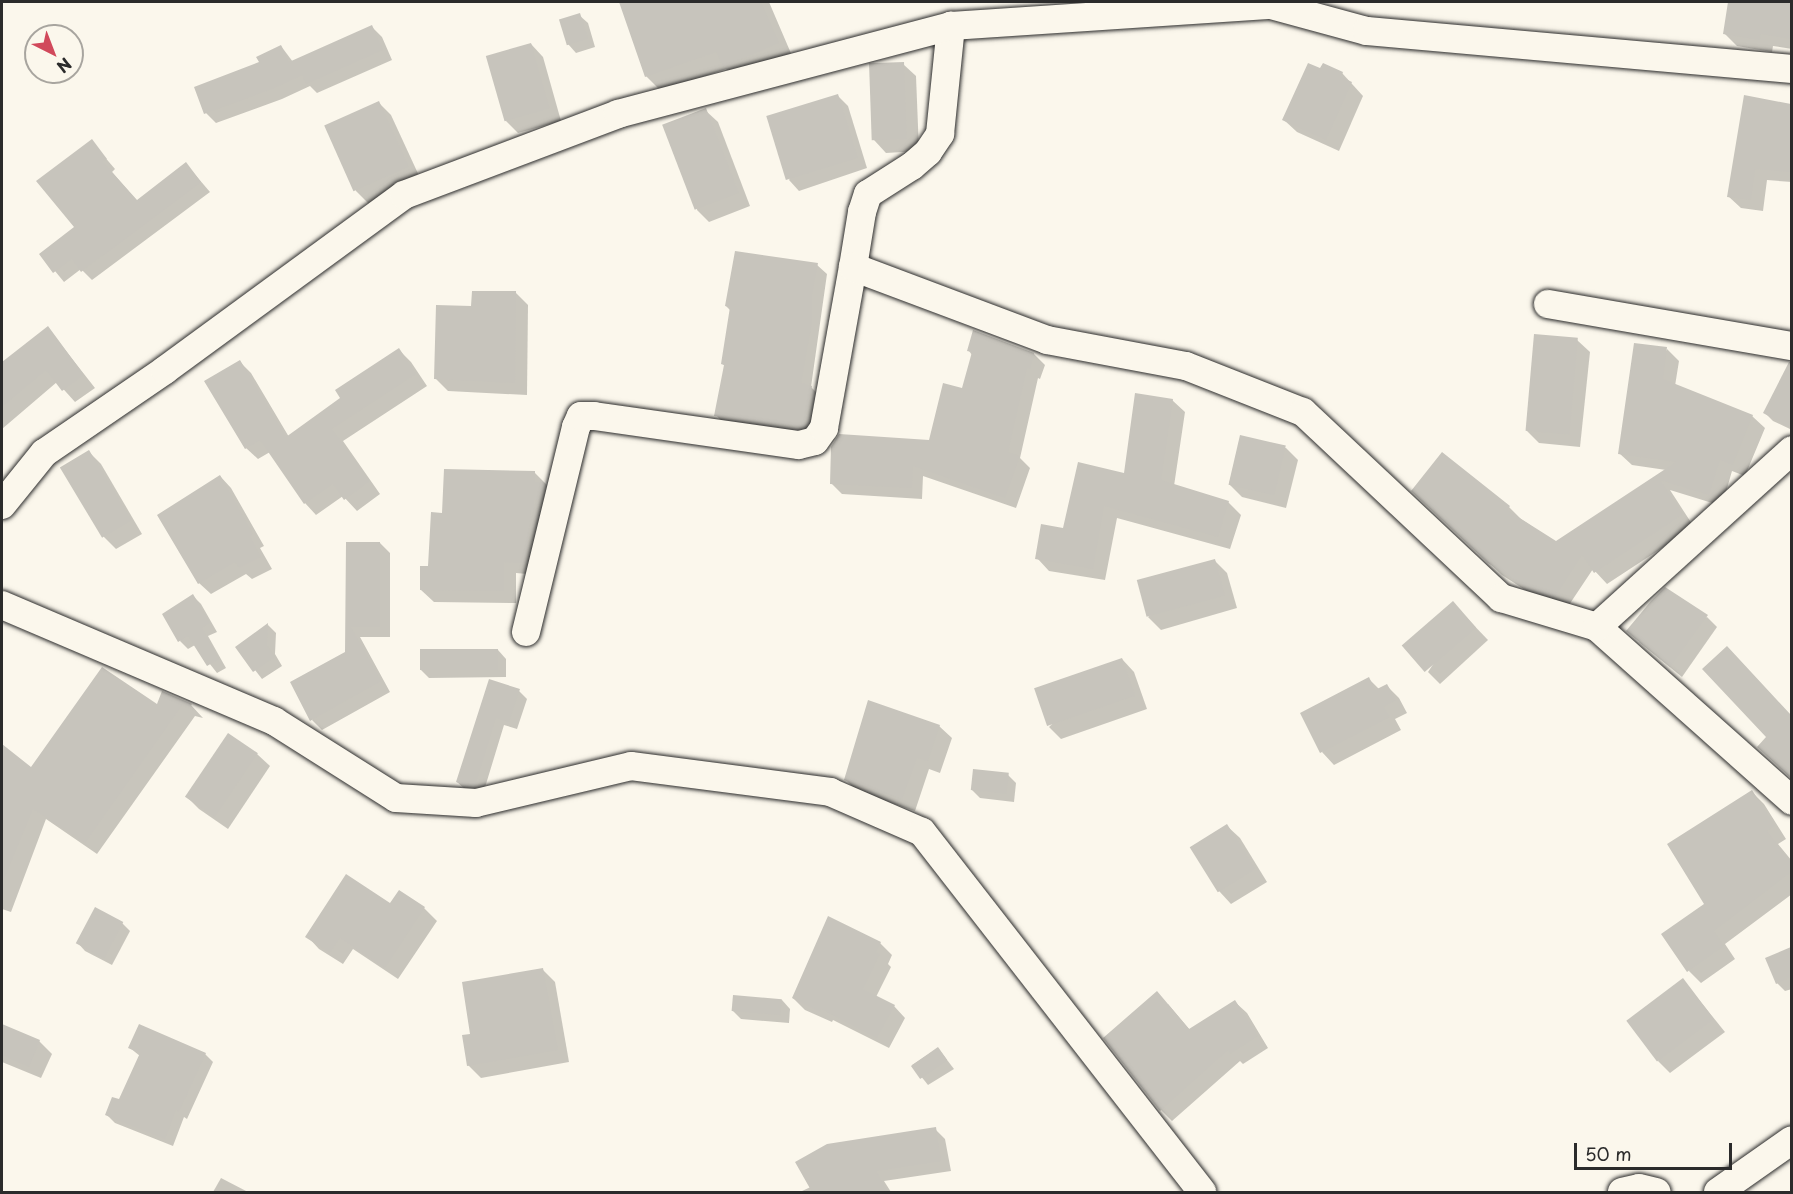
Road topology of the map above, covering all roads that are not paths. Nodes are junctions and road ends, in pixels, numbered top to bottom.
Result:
1 (951, 26) junction
2 (1791, 69) edge
3 (853, 267) junction
4 (1548, 304) dead end
5 (1791, 345) edge
6 (1791, 450) edge
7 (2, 506) edge
8 (2, 605) edge
9 (1597, 627) junction
10 (526, 632) dead end
11 (1791, 801) edge
12 (1791, 1140) edge
13 (1202, 1192) edge
14 (1622, 1192) edge
15 (1658, 1192) edge
16 (1718, 1192) edge

1 - 2 street
1 - 3 street
1 - 7 street
3 - 9 street
3 - 10 street
4 - 5 street
6 - 9 street
8 - 13 street
9 - 11 street
12 - 16 street
14 - 15 street

